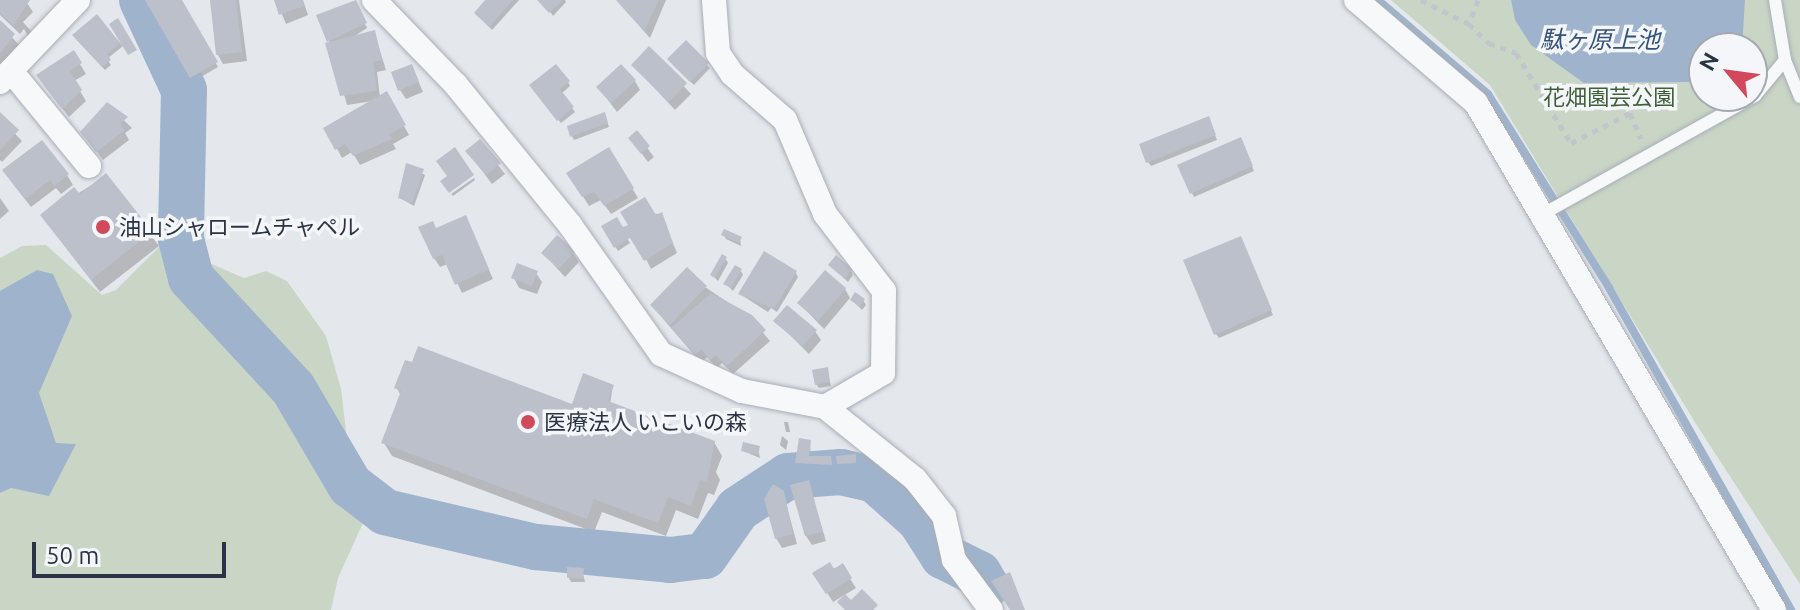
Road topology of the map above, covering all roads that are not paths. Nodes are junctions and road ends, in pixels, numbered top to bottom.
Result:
1 (78, 0) edge
2 (374, 0) edge
3 (714, 0) edge
4 (1356, 0) edge
5 (1775, 0) edge
6 (1785, 60) junction
7 (5, 76) edge
8 (1800, 97) edge
9 (89, 166) dead end
10 (1541, 214) junction
11 (825, 407) junction
12 (991, 610) edge
13 (1774, 610) edge

1 - 7 street
2 - 11 street
3 - 11 street
4 - 10 street
5 - 6 lane
6 - 8 lane
6 - 10 lane
7 - 9 street
10 - 13 street
11 - 12 street

